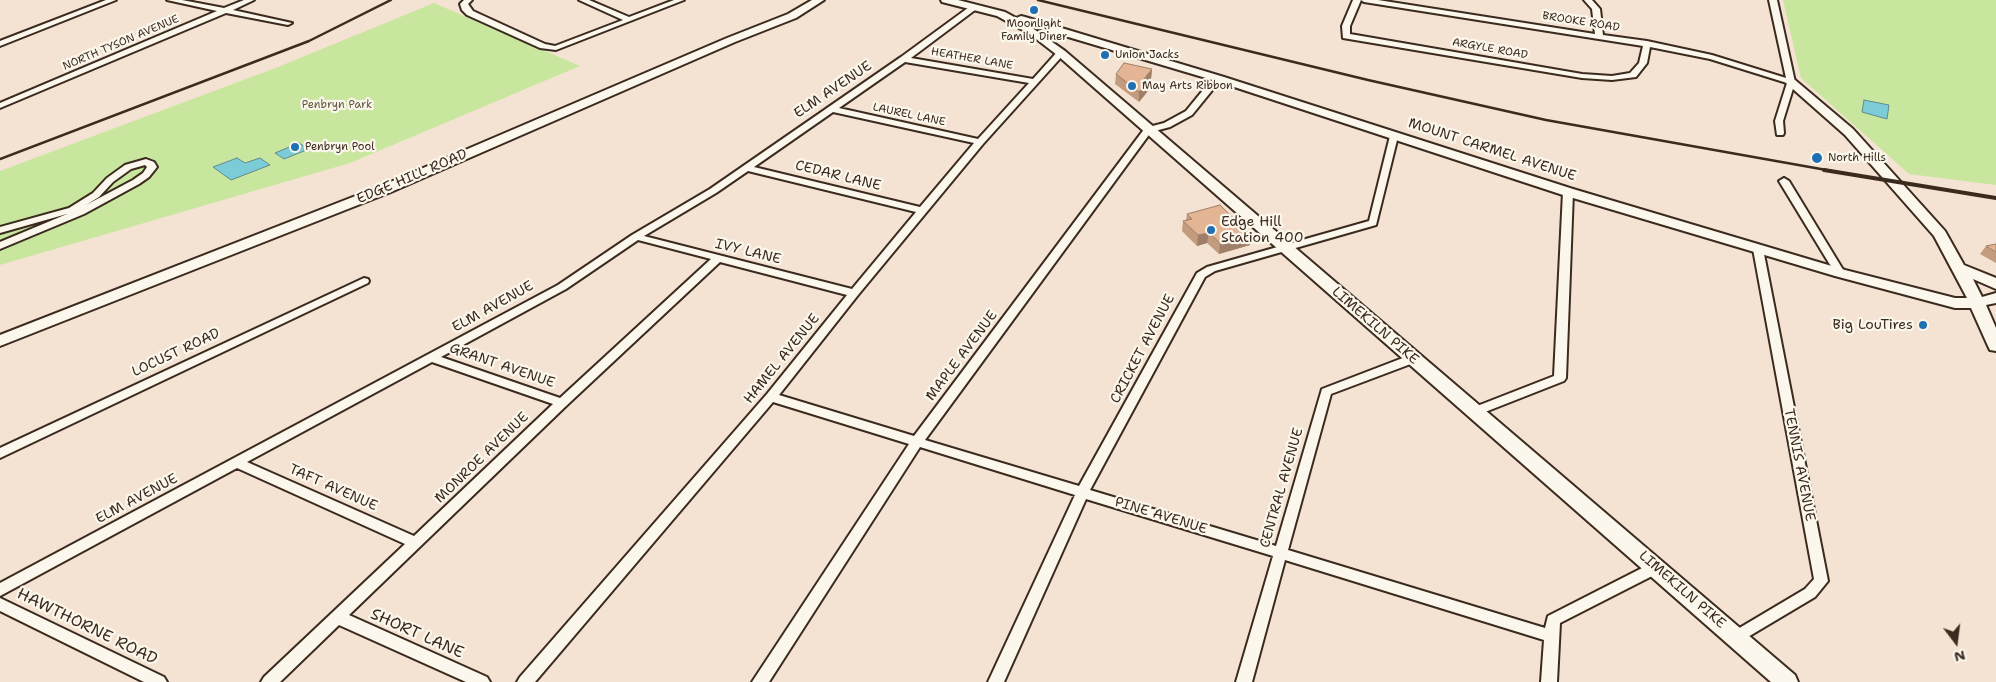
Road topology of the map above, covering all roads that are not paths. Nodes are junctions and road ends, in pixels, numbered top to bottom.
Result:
1 (112, 0) edge
2 (171, 0) edge
3 (250, 0) edge
4 (467, 0) edge
5 (583, 0) edge
6 (680, 0) edge
7 (819, 0) edge
8 (946, 0) edge
9 (1358, 0) edge
10 (1364, 0) edge
11 (1588, 0) edge
12 (1773, 0) edge
13 (975, 7) junction
14 (225, 11) junction
15 (1002, 14) junction
16 (630, 20) junction
17 (288, 23) dead end
18 (1599, 36) junction
19 (1647, 43) junction
20 (0, 44) edge
21 (1061, 53) junction
22 (904, 60) junction
23 (1220, 79) junction
24 (1036, 82) junction
25 (1791, 82) junction
26 (0, 96) edge
27 (15, 99) junction
28 (0, 106) edge
29 (833, 109) junction
30 (1148, 130) junction
31 (1780, 133) dead end
32 (1394, 136) junction
33 (980, 142) junction
34 (746, 168) junction
35 (1784, 181) dead end
36 (1568, 192) junction
37 (924, 211) junction
38 (0, 230) edge
39 (636, 237) junction
40 (0, 246) edge
41 (1286, 249) junction
42 (1758, 249) junction
43 (717, 259) junction
44 (1960, 268) junction
45 (1840, 273) junction
46 (364, 281) dead end
47 (1996, 284) edge
48 (854, 293) junction
49 (1996, 298) edge
50 (1976, 303) junction
51 (0, 341) edge
52 (1996, 346) edge
53 (432, 358) junction
54 (1412, 359) junction
55 (771, 397) junction
56 (562, 403) junction
57 (1476, 411) junction
58 (917, 442) junction
59 (0, 453) edge
60 (237, 463) junction
61 (1083, 491) junction
62 (415, 542) junction
63 (1280, 553) junction
64 (1655, 568) junction
65 (0, 590) edge
66 (0, 604) edge
67 (337, 617) junction
68 (1551, 636) junction
69 (1736, 638) junction
70 (159, 682) edge
71 (269, 682) edge
72 (482, 682) edge
73 (525, 682) edge
74 (760, 682) edge
75 (996, 682) edge
76 (1244, 682) edge
77 (1549, 682) edge
78 (1787, 682) edge

1 - 20 street
2 - 14 street
3 - 14 street, NORTH TYSON AVENUE
4 - 16 street
5 - 16 street
6 - 16 street
7 - 51 main road, EDGE HILL ROAD
8 - 13 main road, LIMEKILN PIKE
9 - 19 street, ARGYLE ROAD
10 - 18 street, BROOKE ROAD
11 - 18 street
12 - 25 street
13 - 15 main road, LIMEKILN PIKE
13 - 22 street, ELM AVENUE
14 - 17 street
14 - 27 street, NORTH TYSON AVENUE
15 - 21 main road, LIMEKILN PIKE
15 - 23 main road, MOUNT CARMEL AVENUE
18 - 19 street, BROOKE ROAD
19 - 25 street, BROOKE ROAD
21 - 24 street, HAMEL AVENUE
21 - 30 main road, LIMEKILN PIKE
22 - 24 street, HEATHER LANE
22 - 29 street, ELM AVENUE
23 - 30 street
23 - 32 main road, MOUNT CARMEL AVENUE
24 - 33 street, HAMEL AVENUE
25 - 31 street
25 - 44 main road
26 - 27 street
27 - 28 street, NORTH TYSON AVENUE
29 - 33 street, LAUREL LANE
29 - 34 street, ELM AVENUE
30 - 41 main road, LIMEKILN PIKE
30 - 58 street, MAPLE AVENUE
32 - 36 main road, MOUNT CARMEL AVENUE
32 - 41 street, CRICKET AVENUE
33 - 37 street, HAMEL AVENUE
34 - 37 street, CEDAR LANE
34 - 39 street, ELM AVENUE
35 - 45 street
36 - 42 main road, MOUNT CARMEL AVENUE
36 - 57 street
37 - 48 street, HAMEL AVENUE
38 - 40 street
39 - 43 street, IVY LANE
39 - 53 street, ELM AVENUE
41 - 54 main road, LIMEKILN PIKE
41 - 61 street, CRICKET AVENUE
42 - 45 main road, MOUNT CARMEL AVENUE
42 - 69 street, TENNIS AVENUE
43 - 48 street, IVY LANE
43 - 56 street, MONROE AVENUE
44 - 47 main road
44 - 50 main road
45 - 50 main road, MOUNT CARMEL AVENUE
46 - 59 street, LOCUST ROAD
48 - 55 street, HAMEL AVENUE
49 - 50 main road, MOUNT CARMEL AVENUE
50 - 52 main road
53 - 56 street, GRANT AVENUE
53 - 60 street, ELM AVENUE
54 - 57 main road, LIMEKILN PIKE
54 - 63 street, CENTRAL AVENUE
55 - 58 street, PINE AVENUE
55 - 73 street, HAMEL AVENUE
56 - 62 street, MONROE AVENUE
57 - 64 main road, LIMEKILN PIKE
58 - 61 street, PINE AVENUE
58 - 74 street, MAPLE AVENUE
60 - 62 street, TAFT AVENUE
60 - 65 street, ELM AVENUE
61 - 63 street, PINE AVENUE
61 - 75 street, CRICKET AVENUE
62 - 67 street, MONROE AVENUE
63 - 68 street, PINE AVENUE
63 - 76 street, CENTRAL AVENUE
64 - 68 street
64 - 69 main road, LIMEKILN PIKE
66 - 70 street, HAWTHORNE ROAD
67 - 71 street, MONROE AVENUE
67 - 72 street, SHORT LANE
68 - 77 street
69 - 78 main road, LIMEKILN PIKE

